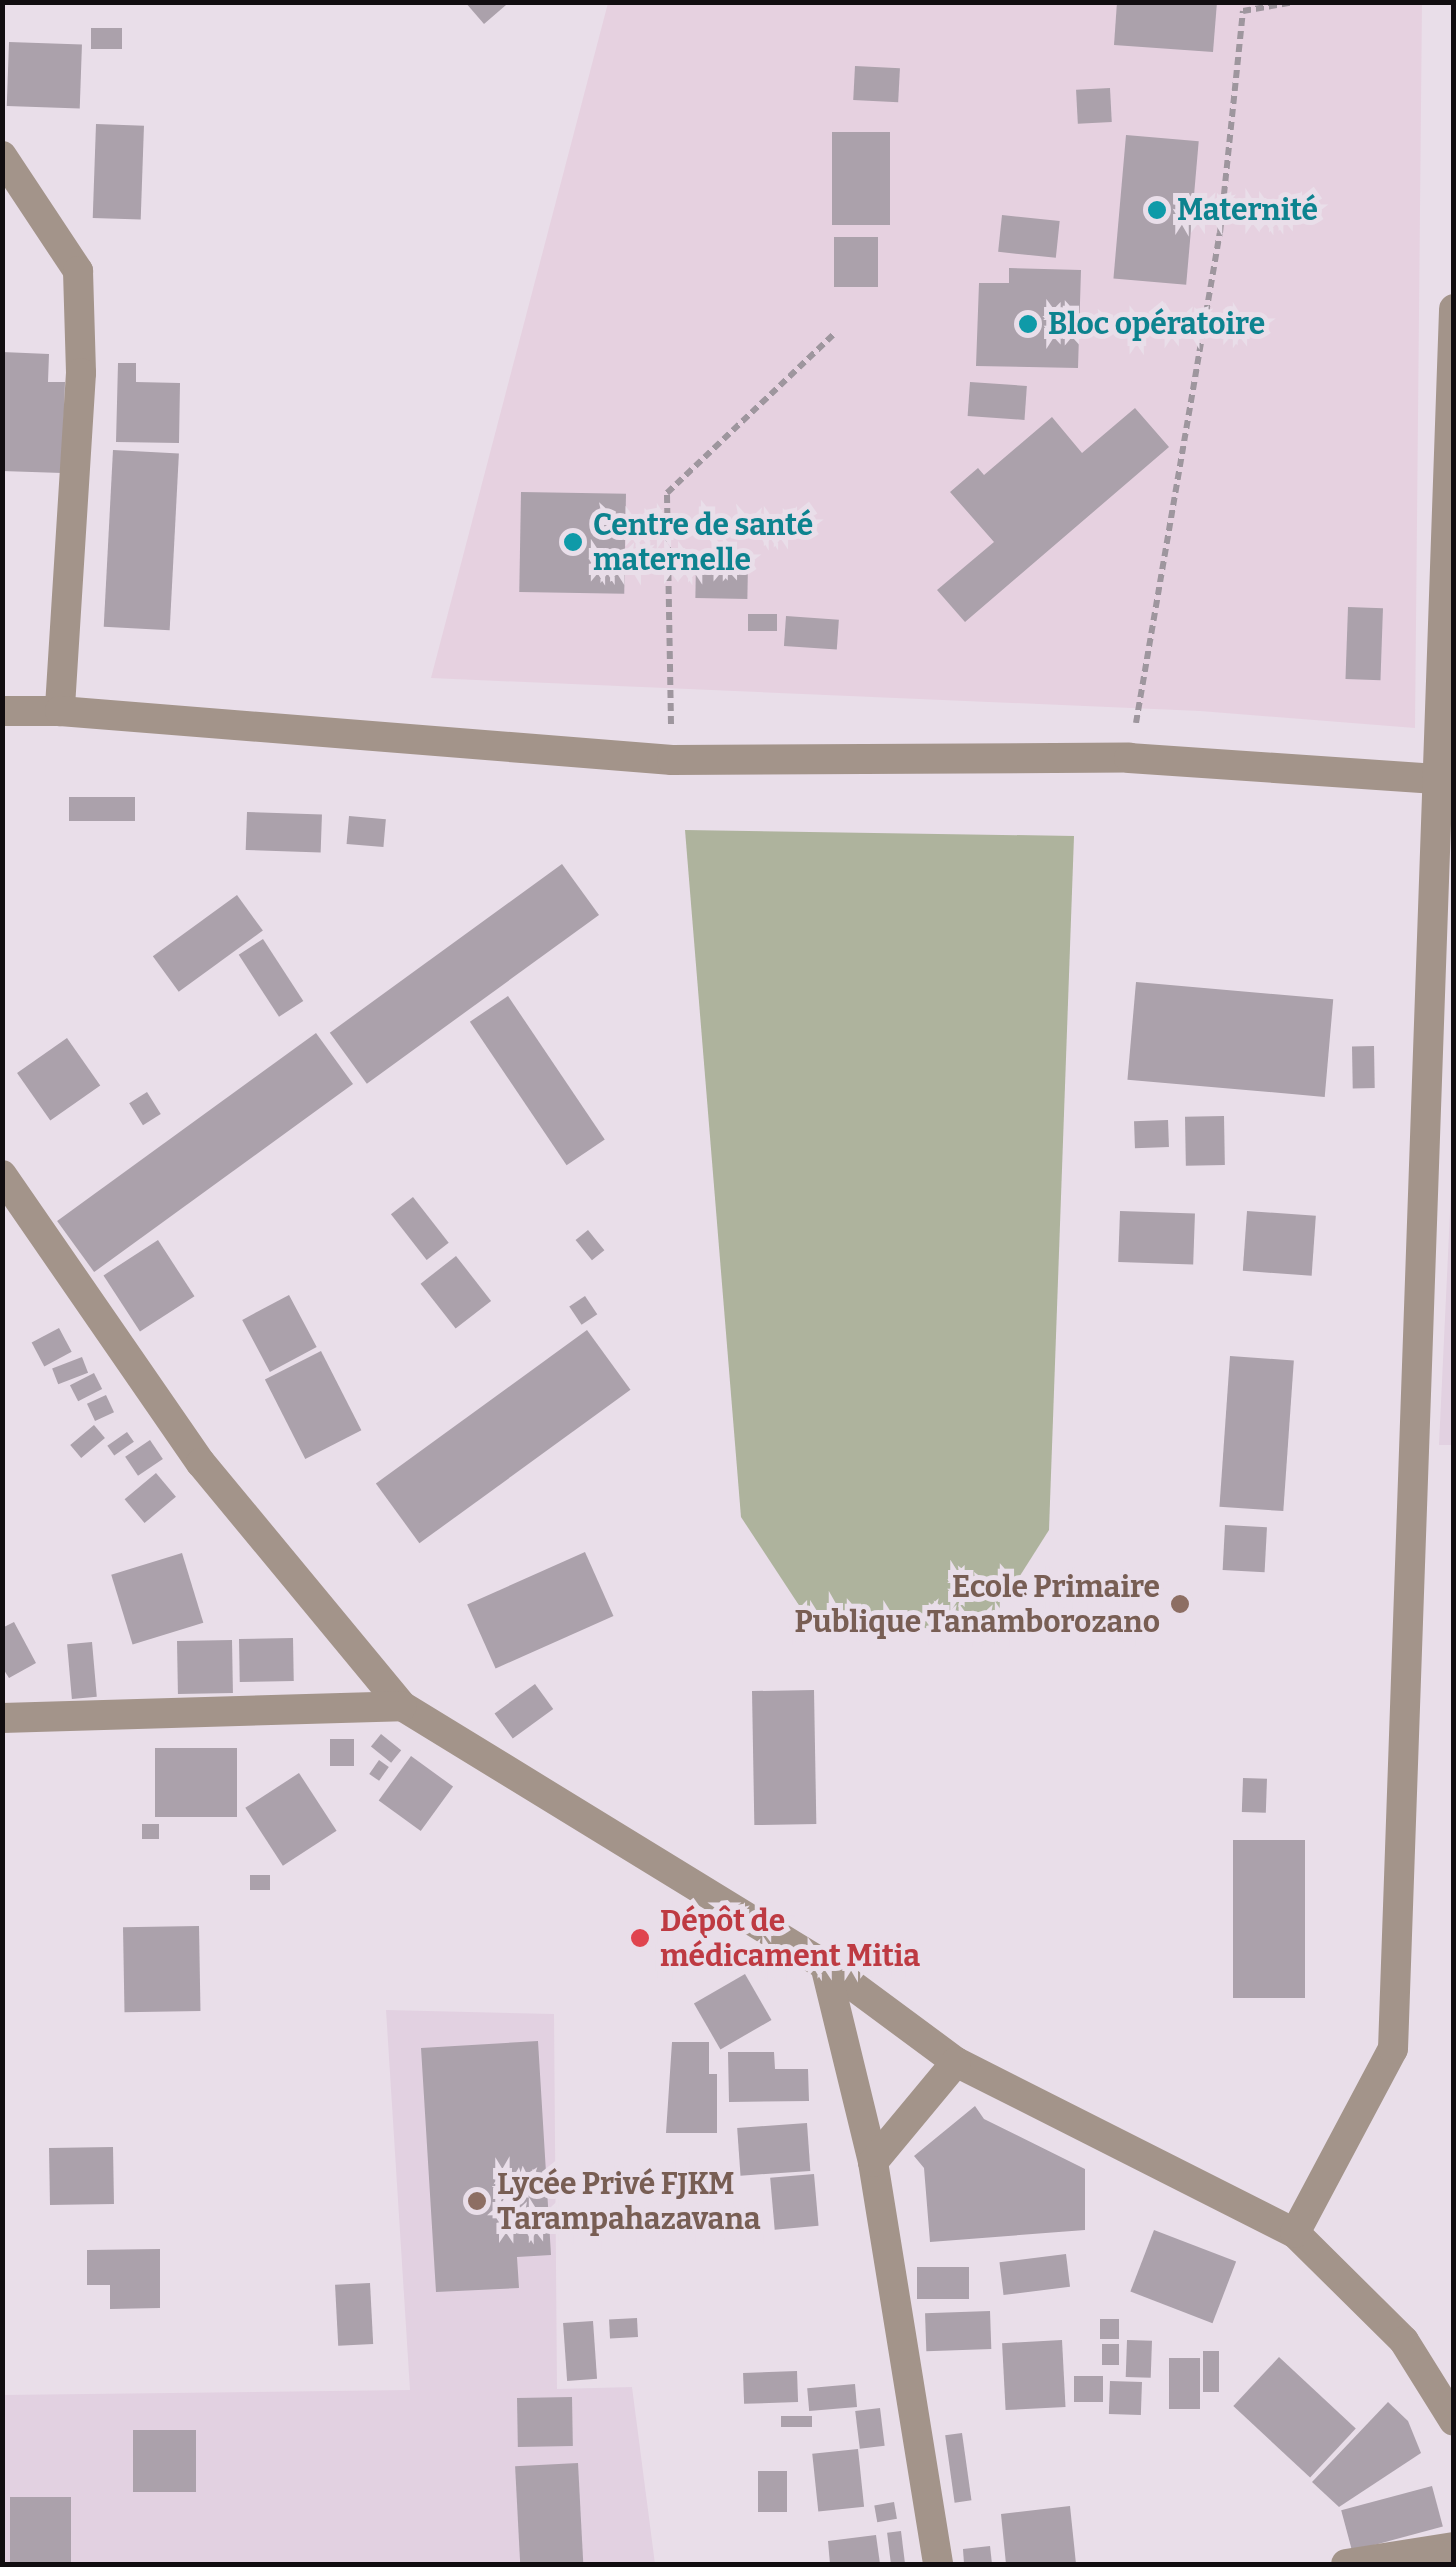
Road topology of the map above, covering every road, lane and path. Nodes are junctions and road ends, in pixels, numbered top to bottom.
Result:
1 (1294, 2) edge
2 (2, 156) edge
3 (1454, 309) edge
4 (835, 333) dead end
5 (2, 711) edge
6 (60, 711) junction
7 (1130, 758) junction
8 (672, 760) junction
9 (1447, 780) edge
10 (2, 1175) edge
11 (402, 1706) junction
12 (2, 1718) edge
13 (825, 1965) junction
14 (956, 2062) junction
15 (873, 2162) junction
16 (1294, 2233) junction
17 (1454, 2421) edge
18 (1454, 2547) edge
19 (938, 2564) edge
20 (1346, 2564) edge

1 - 7 path
2 - 6 street
3 - 9 street
4 - 8 path
5 - 6 street
6 - 8 street
7 - 8 street
7 - 9 street
9 - 16 street
10 - 11 street
11 - 12 street
11 - 13 street
13 - 14 street
13 - 15 street
14 - 15 street
14 - 16 street
15 - 19 street
16 - 17 street
18 - 20 street

